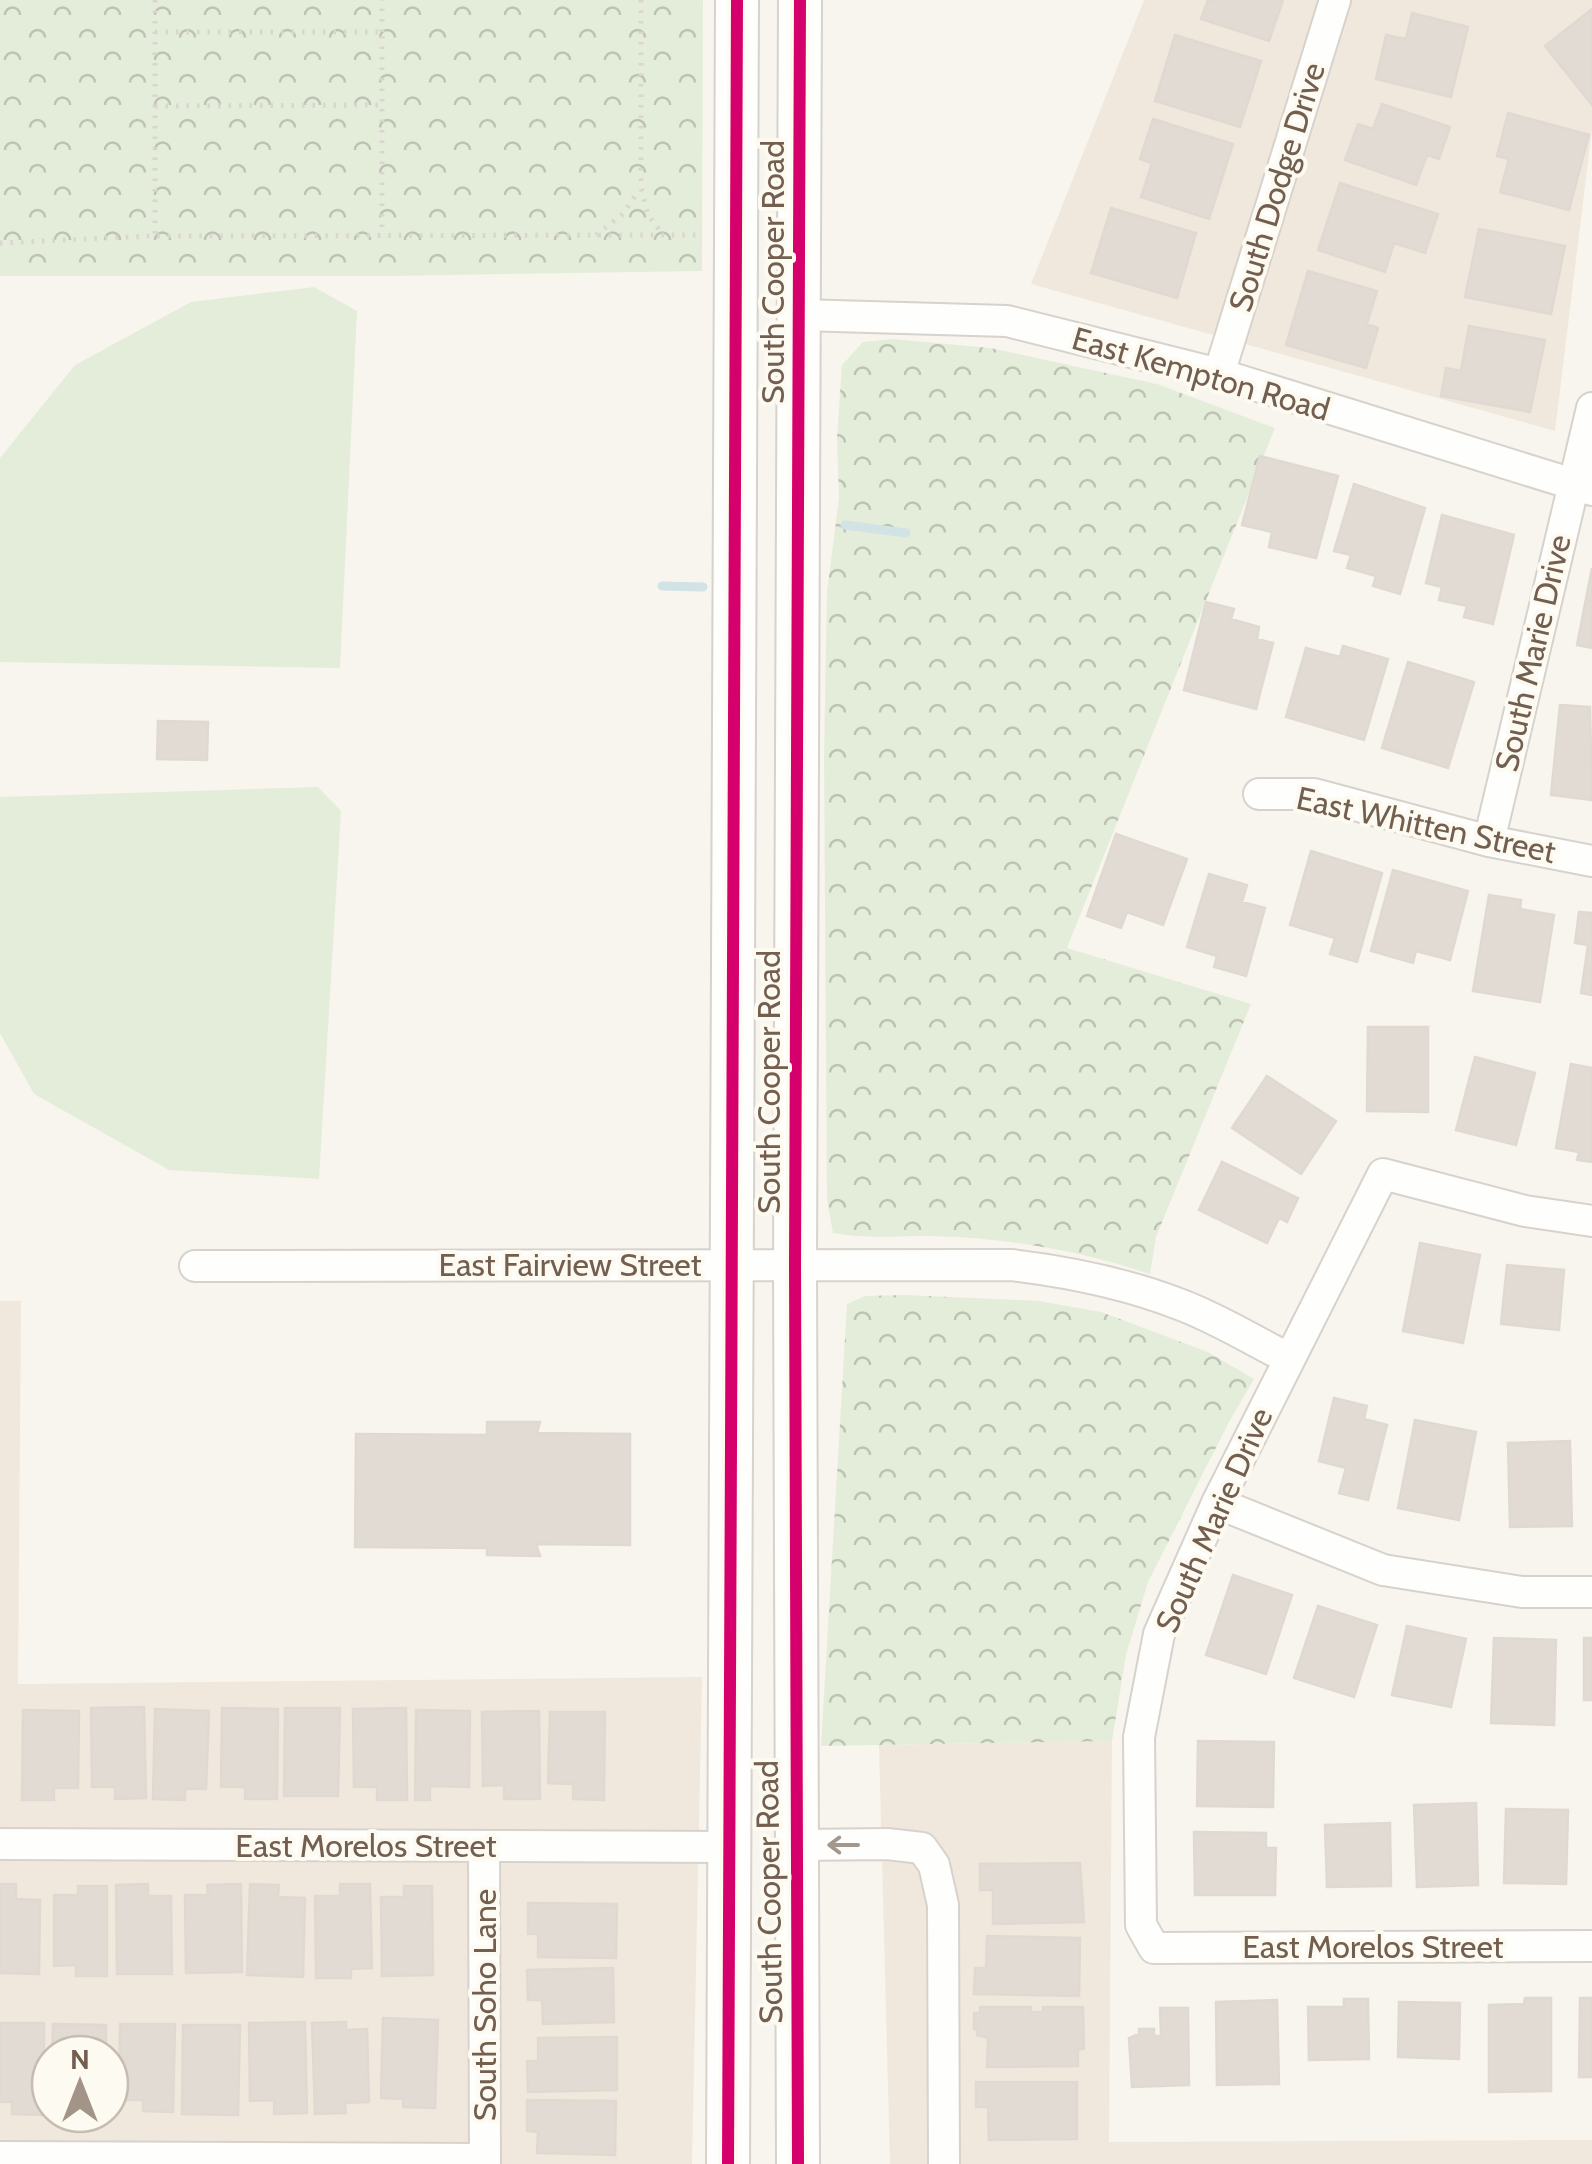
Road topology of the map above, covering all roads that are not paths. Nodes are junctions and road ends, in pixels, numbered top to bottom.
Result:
1 (736, 0) edge
2 (800, 0) edge
3 (1335, 0) edge
4 (736, 314) junction
5 (800, 315) junction
6 (1219, 374) junction
7 (1592, 408) edge
8 (1581, 488) edge
9 (1260, 794) dead end
10 (1490, 841) junction
11 (1592, 861) edge
12 (1592, 1221) edge
13 (731, 1265) junction
14 (796, 1265) junction
15 (194, 1266) dead end
16 (1288, 1358) junction
17 (1218, 1503) junction
18 (1592, 1592) edge
19 (0, 1844) edge
20 (798, 1845) junction
21 (484, 1847) junction
22 (731, 1847) junction
23 (1592, 1946) edge
24 (1154, 1948) joint
25 (0, 2157) edge
26 (485, 2161) edge
27 (728, 2164) edge
28 (798, 2164) edge
29 (944, 2164) edge

1 - 4 main road, South Cooper Road
2 - 5 main road, South Cooper Road
3 - 6 street, South Dodge Drive
4 - 5 main road
4 - 13 main road, South Cooper Road
5 - 6 street, East Kempton Road
5 - 14 main road, South Cooper Road
6 - 8 street, East Kempton Road
7 - 8 street, South Marie Drive
8 - 10 street, South Marie Drive
9 - 10 street, East Whitten Street
10 - 11 street, East Whitten Street
12 - 16 street, South Marie Drive
13 - 14 street, East Fairview Street
13 - 15 street, East Fairview Street
13 - 22 main road, South Cooper Road
14 - 16 street, East Fairview Street
14 - 20 main road, South Cooper Road
16 - 17 street, South Marie Drive
17 - 18 street
17 - 24 street, South Marie Drive
19 - 21 street, East Morelos Street
20 - 28 main road, South Cooper Road
29 -> 20 street
21 - 22 street, East Morelos Street
21 - 26 street, South Soho Lane
22 - 27 main road, South Cooper Road
23 - 24 street, East Morelos Street
25 - 26 street

